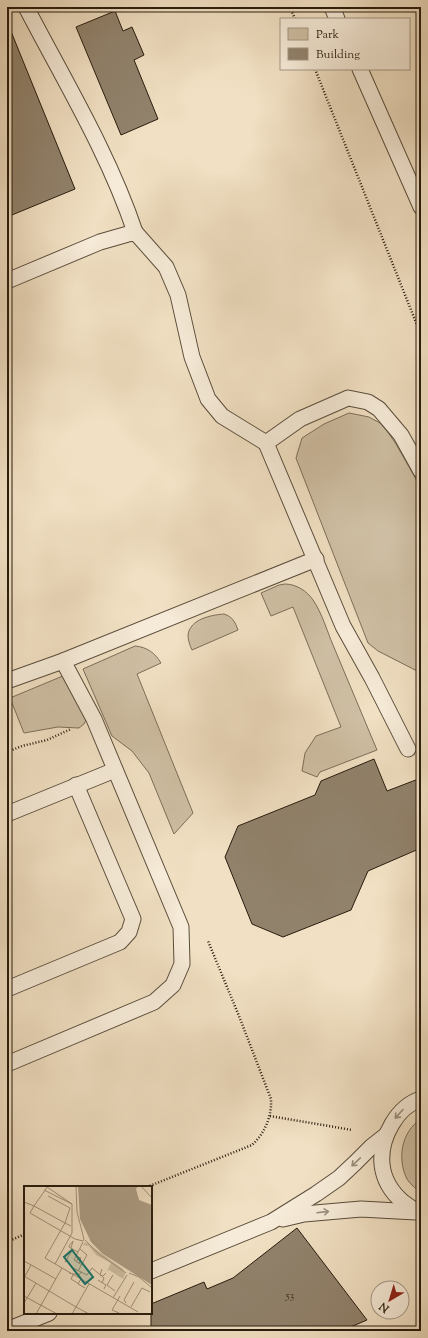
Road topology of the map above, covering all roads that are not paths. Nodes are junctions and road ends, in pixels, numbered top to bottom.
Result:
1 (26, 7) edge
2 (332, 7) edge
3 (337, 18) edge
4 (360, 70) edge
5 (421, 207) edge
6 (135, 232) junction
7 (7, 281) edge
8 (266, 443) junction
9 (421, 471) edge
10 (316, 559) junction
11 (63, 661) junction
12 (7, 682) edge
13 (408, 749) dead end
14 (115, 770) junction
15 (76, 785) junction
16 (7, 814) edge
17 (7, 989) edge
18 (7, 1064) edge
19 (421, 1098) edge
20 (385, 1136) junction
21 (418, 1212) edge
22 (271, 1222) junction
23 (152, 1271) edge
24 (47, 1314) edge
25 (7, 1330) edge

1 - 6 lane
2 - 3 lane
4 - 5 lane
6 - 7 lane
6 - 8 lane
8 - 9 lane
8 - 10 lane
10 - 11 lane
10 - 13 lane
11 - 12 lane
11 - 14 lane
14 - 15 lane
14 - 18 lane
15 - 16 lane
15 - 17 lane
19 -> 20 lane
20 - 21 lane
20 -> 22 lane
22 -> 21 lane
22 - 23 lane
24 - 25 lane

